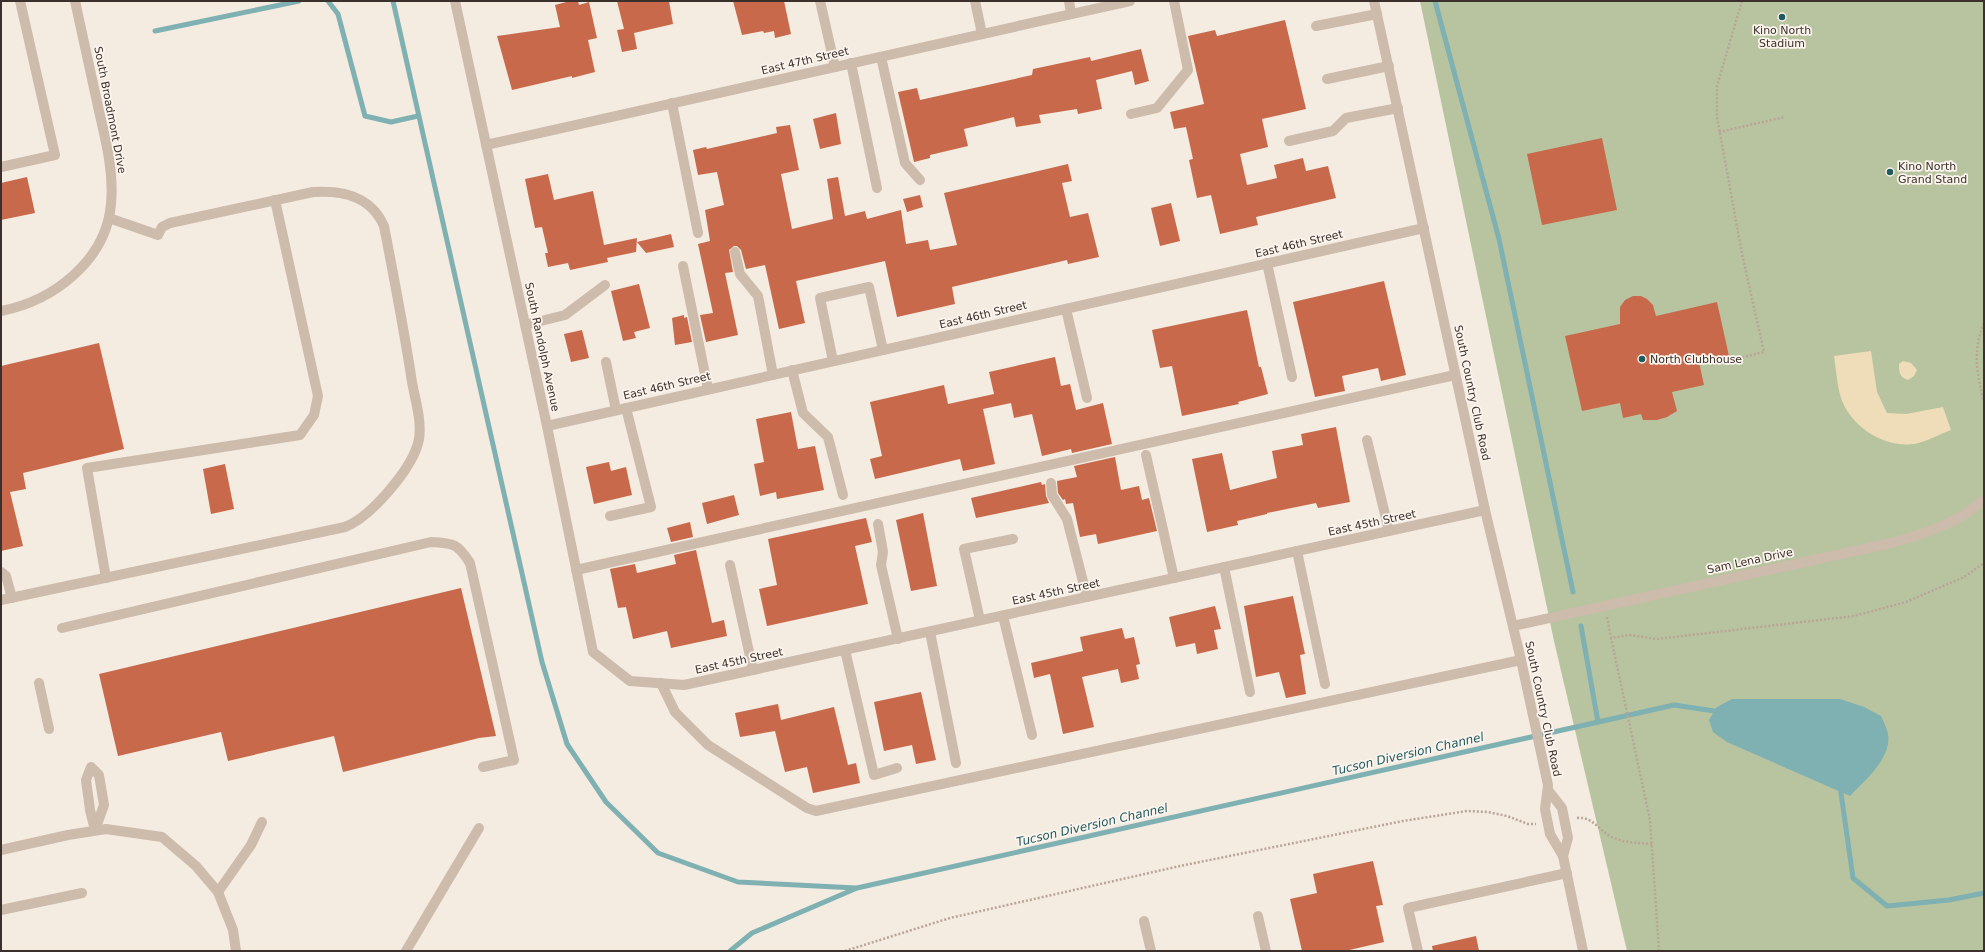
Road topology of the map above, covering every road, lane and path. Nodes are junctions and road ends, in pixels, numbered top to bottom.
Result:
1 (20, 1) edge
2 (75, 1) edge
3 (455, 1) edge
4 (820, 1) edge
5 (975, 1) edge
6 (1069, 1) edge
7 (1130, 1) edge
8 (1174, 1) edge
9 (1374, 1) edge
10 (1742, 1) edge
11 (1071, 14) junction
12 (1377, 14) junction
13 (1316, 26) dead end
14 (982, 34) junction
15 (881, 57) junction
16 (851, 64) junction
17 (1389, 66) junction
18 (834, 67) junction
19 (1327, 79) dead end
20 (672, 104) junction
21 (1398, 108) junction
22 (1130, 114) dead end
23 (1785, 117) dead end
24 (1720, 132) junction
25 (1289, 141) dead end
26 (486, 145) junction
27 (1, 167) edge
28 (920, 180) dead end
29 (877, 188) dead end
30 (275, 200) junction
31 (109, 218) junction
32 (1424, 228) junction
33 (698, 233) dead end
34 (735, 252) dead end
35 (1267, 264) junction
36 (683, 266) dead end
37 (605, 285) dead end
38 (1066, 309) junction
39 (1, 311) edge
40 (1984, 323) edge
41 (525, 325) junction
42 (883, 350) junction
43 (833, 361) junction
44 (606, 362) dead end
45 (1711, 365) dead end
46 (792, 370) junction
47 (773, 375) junction
48 (1455, 375) junction
49 (1292, 377) dead end
50 (708, 389) junction
51 (1087, 398) dead end
52 (1984, 403) edge
53 (621, 409) junction
54 (547, 426) junction
55 (1367, 440) dead end
56 (1146, 455) dead end
57 (1050, 483) dead end
58 (843, 495) dead end
59 (1984, 500) edge
60 (1485, 510) junction
61 (610, 516) dead end
62 (878, 524) dead end
63 (1389, 531) junction
64 (1013, 539) dead end
65 (1297, 551) junction
66 (1984, 563) edge
67 (730, 565) dead end
68 (1224, 567) junction
69 (576, 570) junction
70 (1, 572) edge
71 (106, 578) junction
72 (1174, 578) junction
73 (1087, 597) junction
74 (12, 598) junction
75 (1, 600) edge
76 (1604, 605) junction
77 (1003, 616) junction
78 (980, 620) junction
79 (1513, 626) junction
80 (62, 628) dead end
81 (930, 632) junction
82 (898, 638) junction
83 (1612, 638) junction
84 (845, 650) junction
85 (1521, 660) junction
86 (753, 670) junction
87 (630, 680) joint
88 (39, 683) dead end
89 (661, 683) junction
90 (1325, 684) dead end
91 (1250, 692) dead end
92 (49, 729) dead end
93 (1032, 735) dead end
94 (956, 763) dead end
95 (483, 767) dead end
96 (896, 768) dead end
97 (1548, 787) junction
98 (1575, 818) dead end
99 (262, 822) dead end
100 (1536, 824) dead end
101 (479, 828) dead end
102 (95, 830) junction
103 (1652, 844) junction
104 (1, 850) edge
105 (1563, 856) junction
106 (1567, 873) junction
107 (218, 892) junction
108 (82, 893) dead end
109 (1, 910) edge
110 (1258, 916) dead end
111 (1144, 921) dead end
112 (236, 951) edge
113 (406, 951) edge
114 (845, 951) edge
115 (1151, 951) edge
116 (1266, 951) edge
117 (1418, 951) edge
118 (1583, 951) edge
119 (1659, 951) edge

1 - 27 street
2 - 31 street, South Broadmont Drive
3 - 26 street, South Randolph Avenue
4 - 18 street
5 - 14 street
6 - 11 street
7 - 11 street, East 47th Street
8 - 22 street
9 - 12 street, South Country Club Road
10 - 24 path
11 - 14 street, East 47th Street
12 - 13 street
12 - 17 street, South Country Club Road
14 - 15 street, East 47th Street
15 - 16 street, East 47th Street
15 - 28 street
16 - 18 street, East 47th Street
16 - 29 street
17 - 19 street
17 - 21 street, South Country Club Road
18 - 20 street, East 47th Street
20 - 26 street, East 47th Street
20 - 33 street
21 - 25 street
21 - 32 street, South Country Club Road
23 - 24 path
24 - 45 path
26 - 41 street, South Randolph Avenue
30 - 31 street
30 - 71 street
30 - 71 street
31 - 39 street, South Broadmont Drive
32 - 35 street, East 46th Street
32 - 48 street, South Country Club Road
34 - 47 street
35 - 38 street, East 46th Street
35 - 49 street
36 - 50 street
37 - 41 street
38 - 42 street, East 46th Street
38 - 51 street
40 - 52 path
41 - 54 street, South Randolph Avenue
42 - 43 street, East 46th Street
42 - 43 street
43 - 46 street, East 46th Street
44 - 53 street
46 - 47 street, East 46th Street
46 - 58 street
47 - 50 street, East 46th Street
48 - 60 street, South Country Club Road
48 - 69 street
50 - 53 street, East 46th Street
53 - 54 street, East 46th Street
53 - 61 street
54 - 69 street, South Randolph Avenue
55 - 63 street
56 - 72 street
57 - 73 street
59 - 76 street, Sam Lena Drive
60 - 63 street, East 45th Street
60 - 79 street, South Country Club Road
62 - 82 street
63 - 65 street, East 45th Street
64 - 78 street
65 - 68 street, East 45th Street
65 - 90 street
66 - 83 path
67 - 86 street
68 - 72 street, East 45th Street
68 - 91 street
69 - 87 street, South Randolph Avenue
70 - 74 street
71 - 74 street
72 - 73 street, East 45th Street
73 - 77 street, East 45th Street
74 - 75 street
76 - 79 street, Sam Lena Drive
76 - 83 path
77 - 78 street, East 45th Street
77 - 93 street
78 - 81 street, East 45th Street
79 - 85 street, South Country Club Road
80 - 95 street
81 - 82 street, East 45th Street
81 - 94 street
82 - 84 street, East 45th Street
83 - 103 path
84 - 86 street, East 45th Street
84 - 96 street
85 - 89 street
85 - 97 street, South Country Club Road
86 - 89 street, East 45th Street
87 - 89 street, East 45th Street
88 - 92 street
97 - 105 street, South Country Club Road
97 - 105 street, South Country Club Road
98 - 103 path
99 - 107 street
100 - 114 path
101 - 113 street
102 - 102 street
102 - 104 street
102 - 107 street
103 - 119 path
105 - 106 street, South Country Club Road
106 - 117 street
106 - 118 street, South Country Club Road
107 - 112 street
108 - 109 street
110 - 116 street
111 - 115 street

